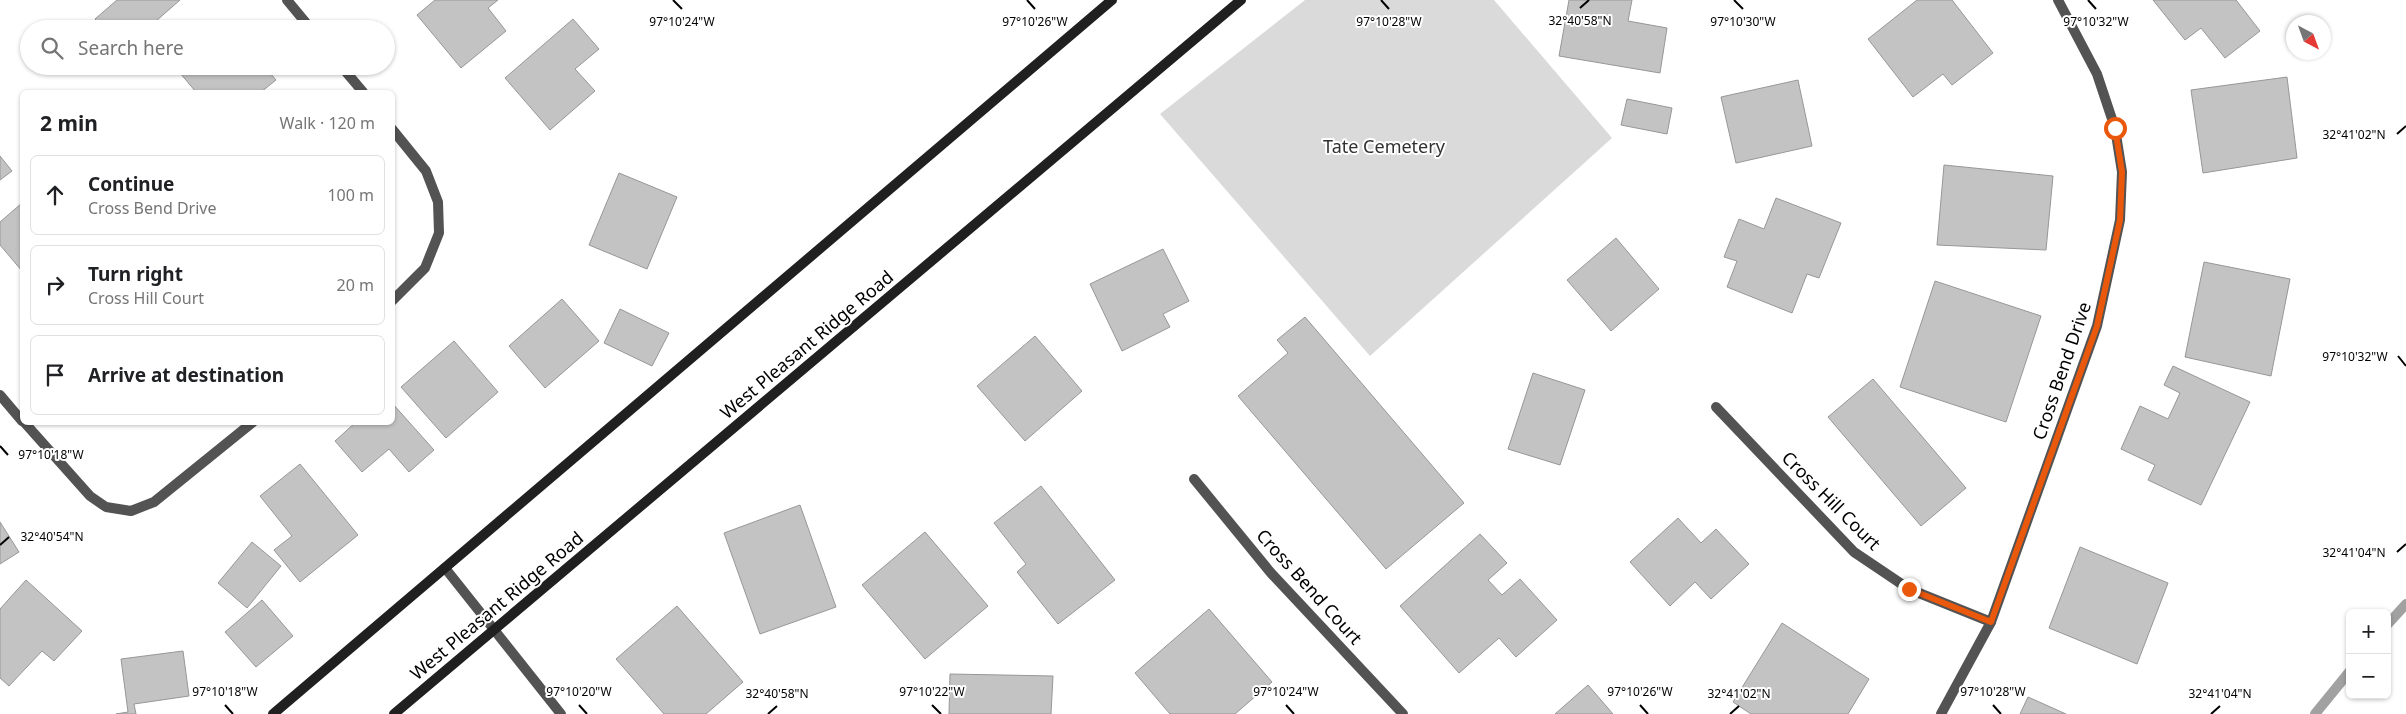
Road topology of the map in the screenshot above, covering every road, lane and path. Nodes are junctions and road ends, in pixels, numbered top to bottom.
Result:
1 (287, 0) edge
2 (1112, 0) edge
3 (1241, 0) edge
4 (2058, 0) edge
5 (303, 20) edge
6 (349, 75) edge
7 (361, 90) edge
8 (395, 133) edge
9 (395, 298) edge
10 (0, 395) edge
11 (1716, 407) dead end
12 (20, 418) edge
13 (26, 425) edge
14 (249, 425) edge
15 (1194, 479) dead end
16 (445, 568) junction
17 (1991, 622) junction
18 (493, 631) junction
19 (273, 714) edge
20 (394, 714) edge
21 (561, 714) edge
22 (1403, 714) edge
23 (1942, 714) edge

1 - 5 street
2 - 16 main road
3 - 18 main road, West Pleasant Ridge Road
4 - 17 street, Cross Bend Drive
6 - 7 street
8 - 9 street
10 - 12 street
11 - 17 street, Cross Hill Court
13 - 14 street
15 - 22 street, Cross Bend Court
16 - 18 street
16 - 19 main road
17 - 23 street, Cross Bend Drive
18 - 20 main road, West Pleasant Ridge Road
18 - 21 street

